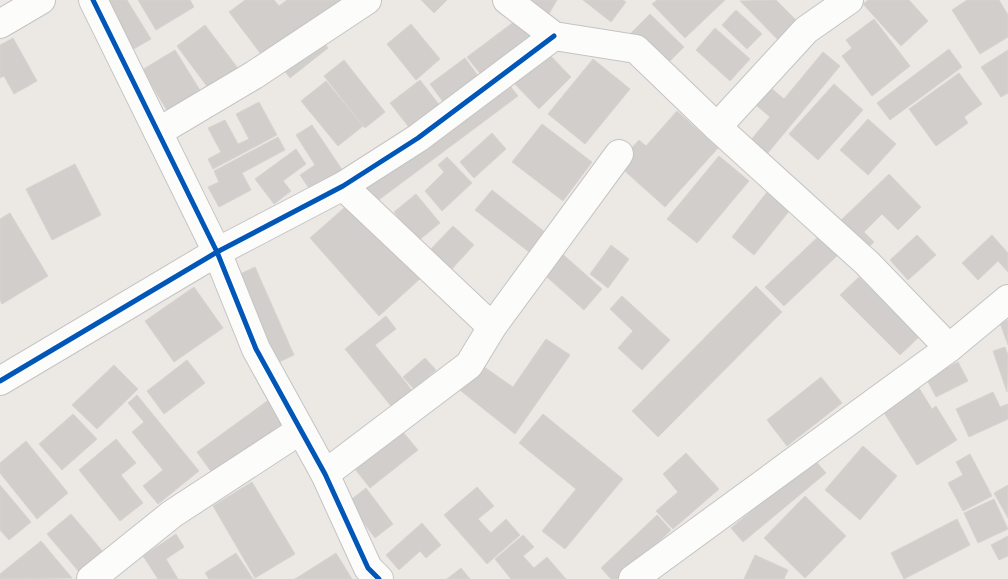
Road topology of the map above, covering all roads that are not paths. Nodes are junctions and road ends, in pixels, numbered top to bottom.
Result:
1 (41, 0) edge
2 (93, 0) edge
3 (367, 0) edge
4 (507, 0) edge
5 (849, 0) edge
6 (0, 24) edge
7 (554, 36) junction
8 (717, 128) junction
9 (158, 132) junction
10 (619, 154) dead end
11 (343, 186) junction
12 (217, 252) junction
13 (1008, 299) edge
14 (492, 327) junction
15 (949, 348) junction
16 (0, 381) edge
17 (299, 431) junction
18 (325, 474) junction
19 (91, 579) edge
20 (379, 579) edge
21 (634, 579) edge

1 - 6 street
2 - 9 street
3 - 9 street
4 - 7 street
5 - 8 street
7 - 8 street
7 - 11 street
8 - 15 street
9 - 12 street
10 - 14 street
11 - 12 street
11 - 14 street
12 - 16 street
12 - 17 street
13 - 15 street
14 - 18 street
15 - 21 street
17 - 18 street
17 - 19 street
18 - 20 street

